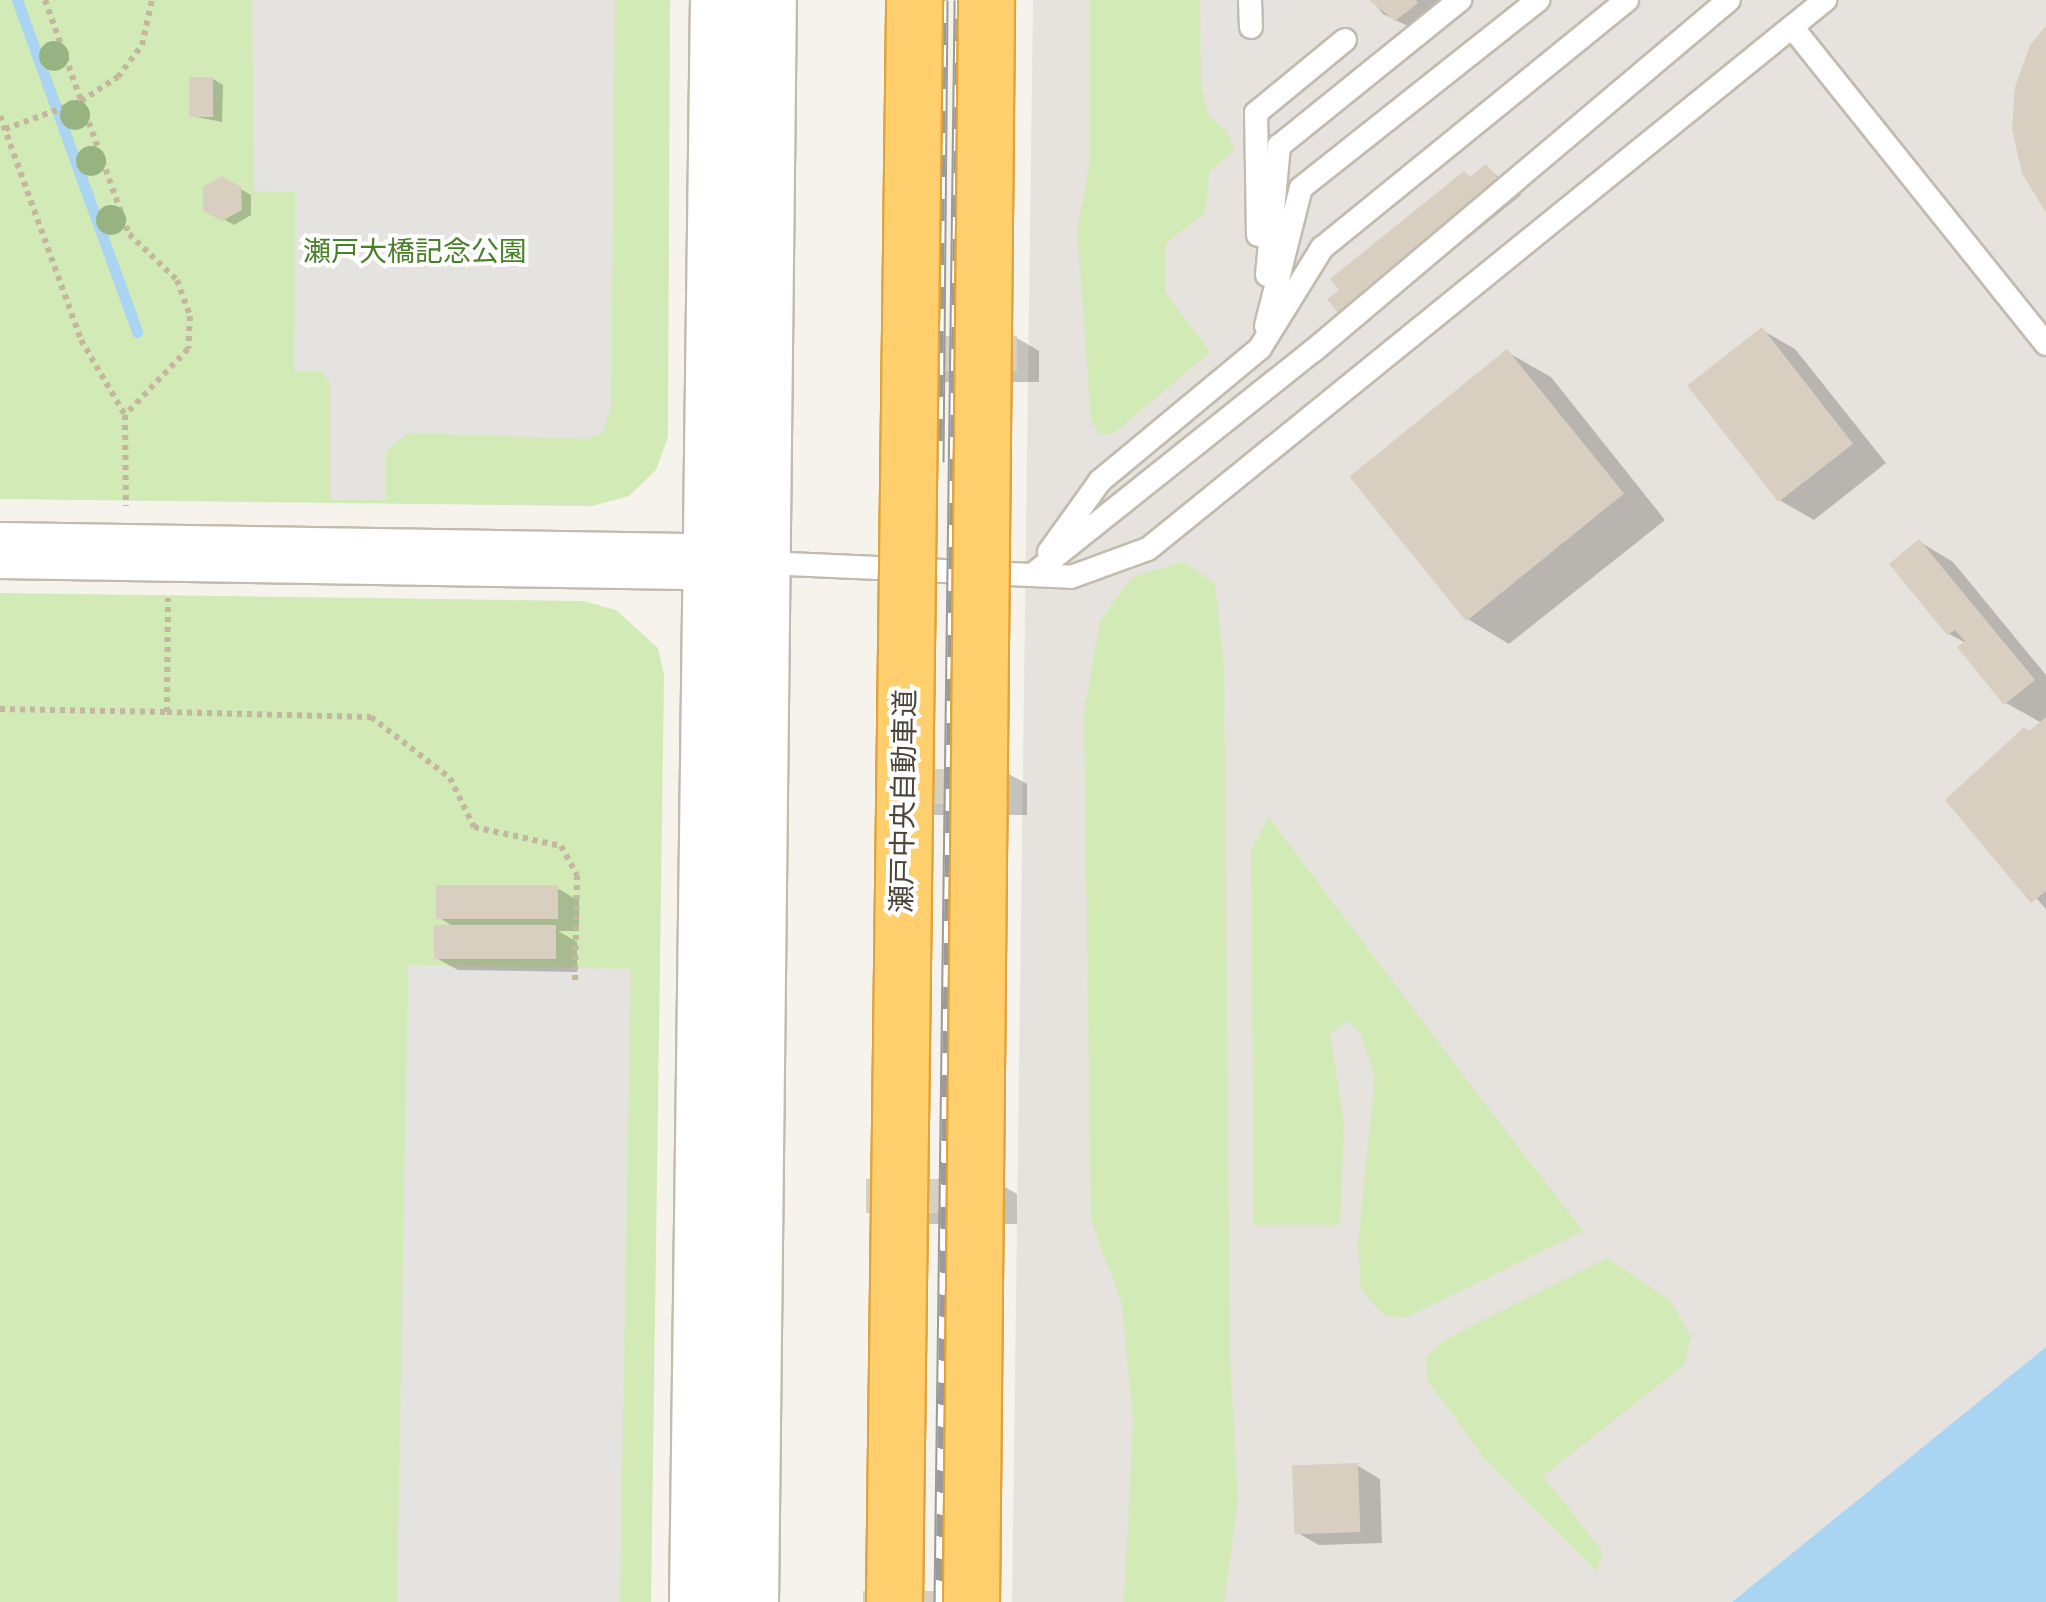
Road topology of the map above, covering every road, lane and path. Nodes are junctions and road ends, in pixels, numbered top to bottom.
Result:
1 (44, 0) edge
2 (152, 0) edge
3 (718, 0) edge
4 (768, 0) edge
5 (914, 0) edge
6 (986, 0) edge
7 (1250, 0) edge
8 (1460, 0) edge
9 (1538, 0) edge
10 (1626, 0) edge
11 (1729, 0) edge
12 (1825, 0) edge
13 (1251, 27) dead end
14 (1792, 27) junction
15 (1345, 40) dead end
16 (81, 101) junction
17 (0, 116) edge
18 (5, 129) junction
19 (2046, 344) edge
20 (1260, 348) junction
21 (125, 415) junction
22 (126, 513) dead end
23 (0, 550) edge
24 (712, 562) junction
25 (766, 562) junction
26 (1032, 575) junction
27 (168, 586) dead end
28 (0, 709) edge
29 (167, 712) junction
30 (575, 982) dead end
31 (698, 1602) edge
32 (750, 1602) edge
33 (894, 1602) edge
34 (971, 1602) edge

1 - 16 path
2 - 16 path
3 - 24 street
4 - 25 street
5 - 33 highway, 瀬戸中央自動車道, bridge
6 - 34 highway, bridge
7 - 13 lane
8 - 20 lane
9 - 20 lane
10 - 20 lane
11 - 26 lane
12 - 14 lane
14 - 19 lane
14 - 26 lane
15 - 20 lane
16 - 18 path
16 - 21 path
17 - 18 path
18 - 21 path
20 - 26 lane
21 - 22 path
23 - 24 street
24 - 25 street
24 - 31 street
25 - 26 lane
25 - 32 street
27 - 29 path
28 - 29 path
29 - 30 path

